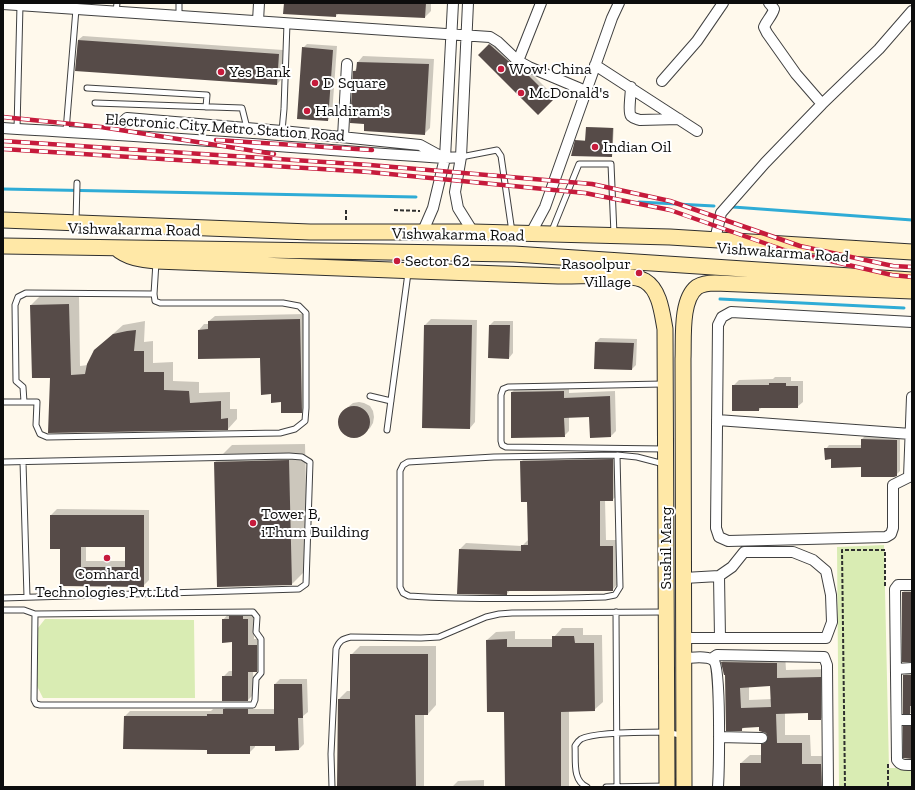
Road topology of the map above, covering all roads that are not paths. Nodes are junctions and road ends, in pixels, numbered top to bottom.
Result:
1 (179, 3) edge
2 (259, 3) edge
3 (453, 3) edge
4 (468, 3) edge
5 (542, 3) edge
6 (619, 3) edge
7 (724, 3) edge
8 (769, 3) edge
9 (3, 4) edge
10 (20, 5) junction
11 (116, 7) edge
12 (76, 8) junction
13 (912, 11) edge
14 (179, 16) junction
15 (258, 21) junction
16 (287, 23) junction
17 (452, 34) junction
18 (466, 35) junction
19 (518, 61) junction
20 (347, 64) dead end
21 (595, 65) junction
22 (662, 81) dead end
23 (631, 87) junction
24 (87, 88) dead end
25 (586, 91) junction
26 (95, 103) dead end
27 (822, 104) junction
28 (206, 107) junction
29 (679, 119) junction
30 (3, 128) edge
31 (246, 128) junction
32 (17, 129) junction
33 (66, 131) junction
34 (282, 131) junction
35 (698, 131) dead end
36 (110, 134) junction
37 (343, 137) junction
38 (461, 157) junction
39 (445, 158) junction
40 (77, 183) dead end
41 (3, 220) edge
42 (76, 223) junction
43 (269, 230) junction
44 (310, 232) junction
45 (423, 232) junction
46 (473, 232) junction
47 (512, 233) junction
48 (531, 233) junction
49 (550, 234) junction
50 (614, 236) junction
51 (715, 240) junction
52 (3, 246) edge
53 (116, 248) junction
54 (268, 249) junction
55 (309, 250) junction
56 (912, 252) edge
57 (525, 254) junction
58 (620, 260) junction
59 (156, 261) junction
60 (408, 272) junction
61 (524, 275) junction
62 (637, 277) junction
63 (912, 280) edge
64 (840, 281) junction
65 (912, 291) edge
66 (154, 294) junction
67 (685, 308) junction
68 (661, 310) junction
69 (912, 322) edge
70 (665, 384) junction
71 (370, 396) dead end
72 (912, 397) edge
73 (391, 401) junction
74 (3, 402) edge
75 (24, 402) junction
76 (717, 420) junction
77 (387, 430) dead end
78 (911, 434) junction
79 (666, 449) junction
80 (617, 455) junction
81 (3, 462) edge
82 (23, 462) junction
83 (666, 464) junction
84 (720, 576) junction
85 (684, 578) junction
86 (912, 585) edge
87 (27, 597) junction
88 (3, 598) edge
89 (3, 610) edge
90 (616, 612) junction
91 (666, 612) junction
92 (35, 614) junction
93 (684, 638) junction
94 (720, 638) junction
95 (684, 658) junction
96 (711, 659) junction
97 (912, 668) edge
98 (896, 669) junction
99 (897, 720) junction
100 (912, 720) edge
101 (666, 732) junction
102 (617, 733) junction
103 (684, 736) junction
104 (719, 737) junction
105 (762, 738) dead end
106 (912, 765) edge
107 (666, 786) edge
108 (332, 787) edge
109 (587, 787) edge
110 (606, 787) edge
111 (617, 787) edge
112 (684, 787) edge
113 (718, 787) edge
114 (828, 787) edge

1 - 14 lane
2 - 15 street
3 - 17 street
4 - 18 street
5 - 19 street
6 - 21 street
7 - 22 street
8 - 27 street
9 - 10 street
10 - 12 street
10 - 32 lane
11 - 12 street
11 - 14 street
12 - 33 lane
13 - 27 street
14 - 15 street
15 - 16 street
16 - 17 street
16 - 34 lane
17 - 18 street
17 - 39 street
18 - 19 street
18 - 38 street
19 - 25 street
20 - 37 street
21 - 23 street
21 - 25 street
23 - 29 street
23 - 29 street
24 - 28 lane
25 - 48 street
26 - 28 lane
27 - 51 street
28 - 31 lane
29 - 35 street
30 - 32 street, Electronic City Metro Station Road
31 - 34 street
31 - 36 street
32 - 33 street, Electronic City Metro Station Road
33 - 36 street, Electronic City Metro Station Road
34 - 37 street
36 - 39 street, Electronic City Metro Station Road
37 - 39 street
38 - 39 street, Electronic City Metro Station Road
38 - 46 street
38 - 47 lane
39 - 45 street
40 - 42 lane
41 - 42 main road, Vishwakarma Road
42 - 43 main road, Vishwakarma Road
43 - 44 main road, Vishwakarma Road
43 - 54 main road
44 - 45 main road, Vishwakarma Road
44 - 55 main road
45 - 46 main road, Vishwakarma Road
46 - 47 main road, Vishwakarma Road
47 - 48 main road, Vishwakarma Road
48 - 49 main road, Vishwakarma Road
49 - 50 main road, Vishwakarma Road
49 - 50 lane
50 - 51 main road, Vishwakarma Road
51 - 56 main road, Vishwakarma Road
52 - 53 main road, Vishwakarma Road
53 - 54 main road, Vishwakarma Road
53 - 59 main road
54 - 55 main road, Vishwakarma Road
55 - 57 main road, Vishwakarma Road
57 - 58 main road, Vishwakarma Road
57 - 61 main road
58 - 62 main road, Sushil Marg
58 - 64 main road, Vishwakarma Road
59 - 60 main road
59 - 66 lane
60 - 61 main road
60 - 73 lane
61 - 62 main road
62 - 68 main road, Sushil Marg
63 - 64 main road, Vishwakarma Road
64 - 65 main road
64 - 67 main road
66 - 75 lane
66 - 75 lane
67 - 68 main road
67 - 85 main road, Sushil Marg
68 - 70 main road, Sushil Marg
69 - 76 street
70 - 79 main road, Sushil Marg
70 - 79 lane
71 - 73 lane
72 - 78 street
73 - 77 lane
74 - 75 lane
76 - 78 street
76 - 78 street
79 - 83 main road, Sushil Marg
80 - 80 lane
80 - 83 lane
81 - 82 lane
82 - 87 lane
82 - 87 lane
83 - 91 main road, Sushil Marg
84 - 85 street
84 - 94 street
84 - 94 street
85 - 93 main road, Sushil Marg
86 - 98 street
87 - 88 lane
89 - 92 lane
90 - 91 lane
90 - 102 lane
90 - 108 lane
91 - 101 main road, Sushil Marg
92 - 92 lane
93 - 94 street
93 - 95 main road, Sushil Marg
95 - 96 street
95 - 103 main road, Sushil Marg
96 - 104 street
96 - 114 street
97 - 98 street
98 - 99 street
99 - 100 street
99 - 106 street
101 - 102 lane
101 - 103 lane
101 - 107 main road, Sushil Marg
102 - 109 lane
102 - 111 lane
103 - 112 main road, Sushil Marg
104 - 105 street
104 - 113 street
107 - 111 lane
110 - 111 lane

